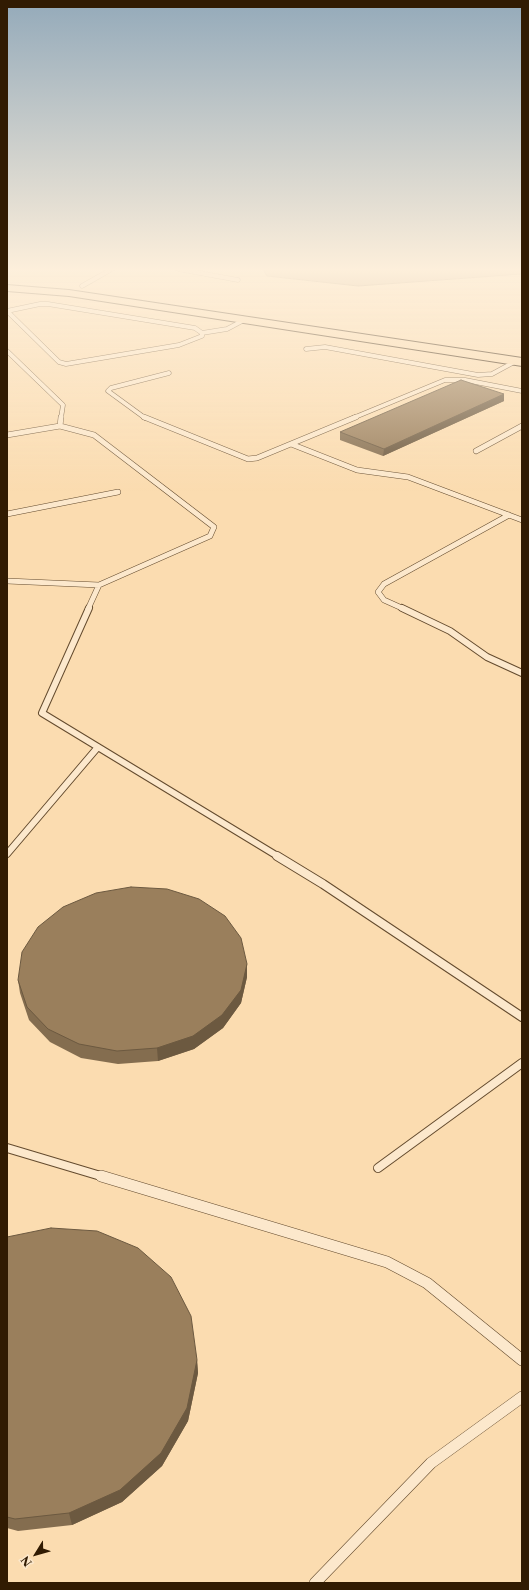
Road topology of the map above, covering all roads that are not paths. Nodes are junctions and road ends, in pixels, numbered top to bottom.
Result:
1 (39, 343) edge
2 (184, 343) edge
3 (413, 343) edge
4 (430, 343) edge
5 (306, 349) dead end
6 (7, 351) edge
7 (520, 358) edge
8 (169, 373) dead end
9 (522, 391) edge
10 (60, 426) junction
11 (522, 426) edge
12 (7, 436) edge
13 (291, 444) junction
14 (476, 451) dead end
15 (118, 492) dead end
16 (7, 514) edge
17 (509, 515) junction
18 (522, 520) edge
19 (7, 581) edge
20 (99, 585) junction
21 (522, 673) edge
22 (98, 747) junction
23 (7, 854) edge
24 (522, 1017) edge
25 (522, 1063) edge
26 (7, 1148) edge
27 (378, 1168) dead end
28 (522, 1360) edge
29 (522, 1397) edge
30 (315, 1583) edge

1 - 2 lane
3 - 7 main road
4 - 7 main road
5 - 7 lane
6 - 10 lane
8 - 13 lane
9 - 13 lane
10 - 12 lane
10 - 20 lane
11 - 14 lane
13 - 17 lane
15 - 16 lane
17 - 18 lane
17 - 21 lane
19 - 20 lane
20 - 22 lane
22 - 23 lane
22 - 24 lane
25 - 27 lane
26 - 28 lane
29 - 30 lane

